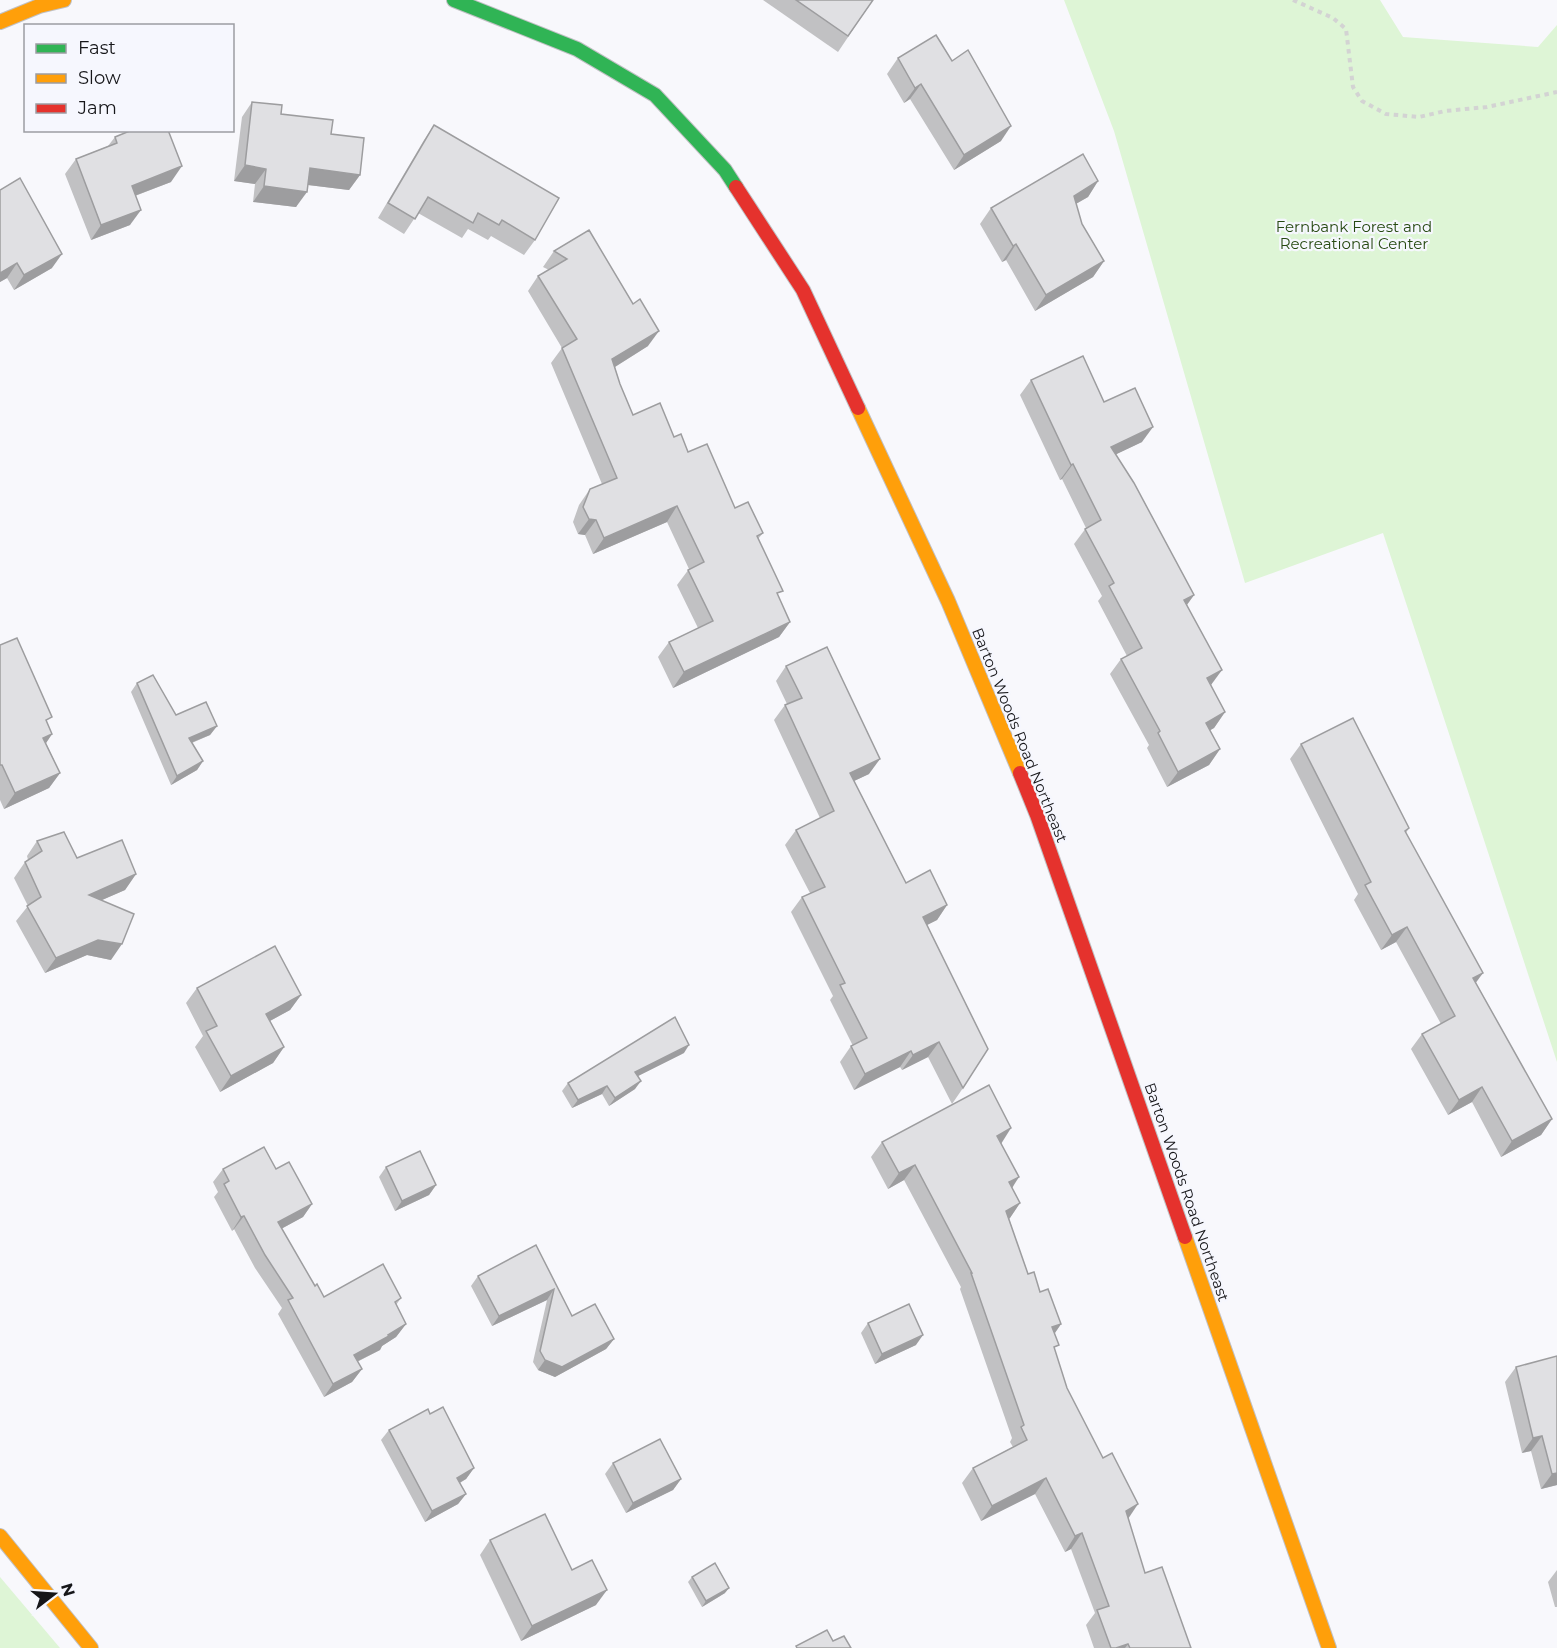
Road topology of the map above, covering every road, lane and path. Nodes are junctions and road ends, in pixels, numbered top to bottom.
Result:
1 (64, 0) edge
2 (454, 0) edge
3 (1293, 0) edge
4 (0, 22) edge
5 (1557, 92) edge
6 (0, 1536) edge
7 (91, 1648) edge
8 (1329, 1648) edge

1 - 4 street
2 - 8 street, Barton Woods Road Northeast
3 - 5 path
6 - 7 street

